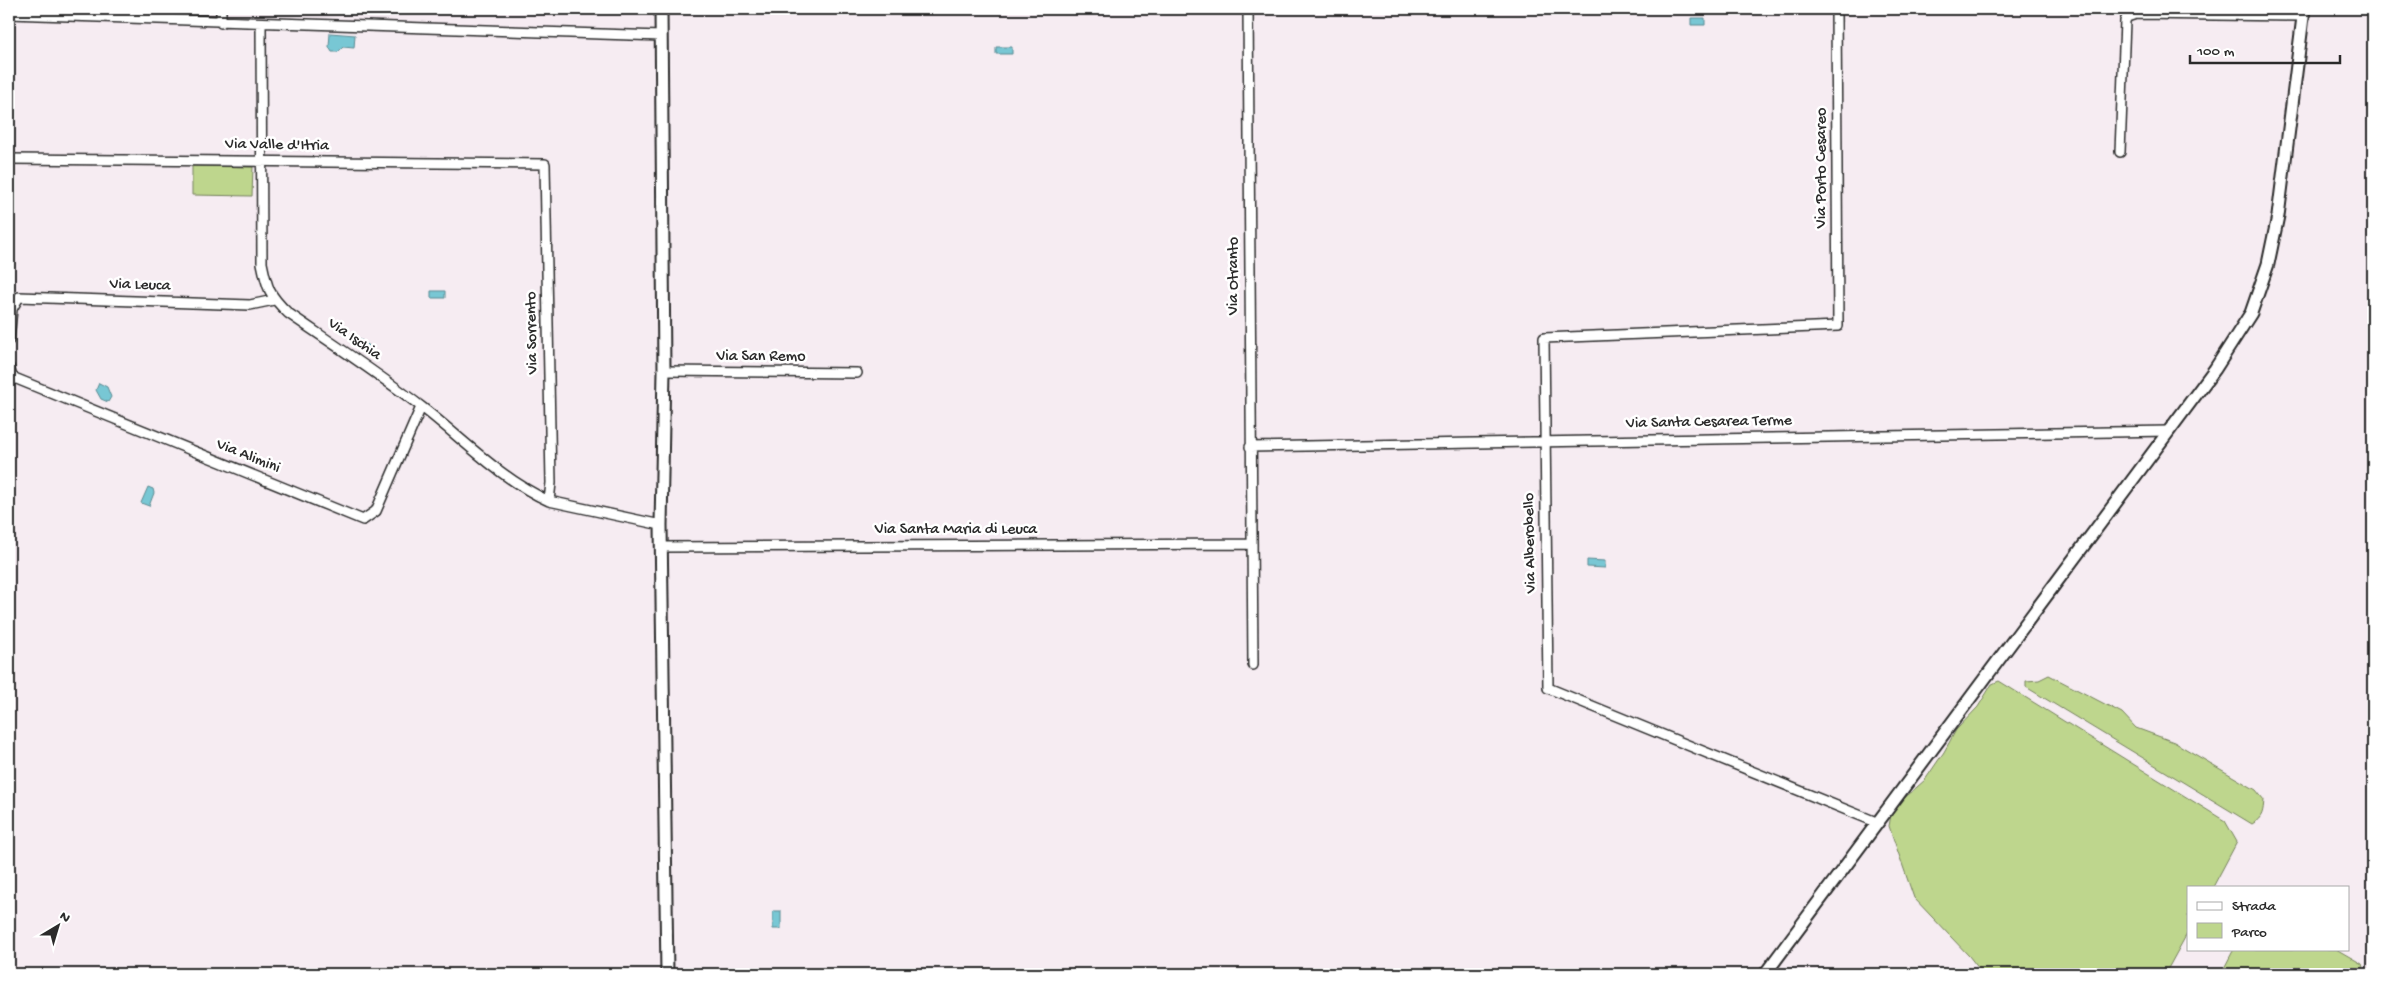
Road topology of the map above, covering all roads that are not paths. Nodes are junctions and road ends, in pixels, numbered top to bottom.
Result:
1 (221, 9) edge
2 (661, 9) edge
3 (1248, 9) edge
4 (1836, 9) edge
5 (2303, 12) edge
6 (9, 14) edge
7 (220, 23) junction
8 (261, 24) junction
9 (661, 36) junction
10 (2120, 152) dead end
11 (9, 158) edge
12 (261, 161) junction
13 (544, 164) joint
14 (274, 300) junction
15 (1838, 326) joint
16 (9, 340) edge
17 (9, 367) edge
18 (664, 371) junction
19 (857, 373) dead end
20 (421, 407) junction
21 (2169, 431) junction
22 (1544, 441) junction
23 (1250, 447) junction
24 (549, 501) junction
25 (661, 525) junction
26 (1250, 544) junction
27 (662, 547) junction
28 (1253, 665) dead end
29 (1876, 822) junction
30 (667, 974) edge
31 (1765, 974) edge

1 - 7 street
2 - 9 street
3 - 23 street, Via Otranto
4 - 15 street, Via Porto Cesareo
5 - 10 street
5 - 21 street
6 - 7 street
7 - 8 street
8 - 9 street
8 - 12 street, Via Ischia
9 - 18 street
11 - 12 street, Via Valle d'Itria
12 - 13 street, Via Valle d'Itria
12 - 14 street, Via Ischia
13 - 24 street, Via Sorrento
14 - 16 street, Via Leuca
14 - 20 street, Via Ischia
15 - 22 street, Via Alberobello
17 - 20 street, Via Alimini
18 - 19 street, Via San Remo
18 - 25 street
20 - 24 street, Via Ischia
21 - 22 street, Via Santa Cesarea Terme
21 - 29 street
22 - 23 street, Via Santa Cesarea Terme
22 - 29 street, Via Alberobello
23 - 26 street, Via Otranto
24 - 25 street, Via Ischia
25 - 27 street
26 - 27 street, Via Santa Maria di Leuca
26 - 28 street, Via Otranto
27 - 30 street
29 - 31 street

